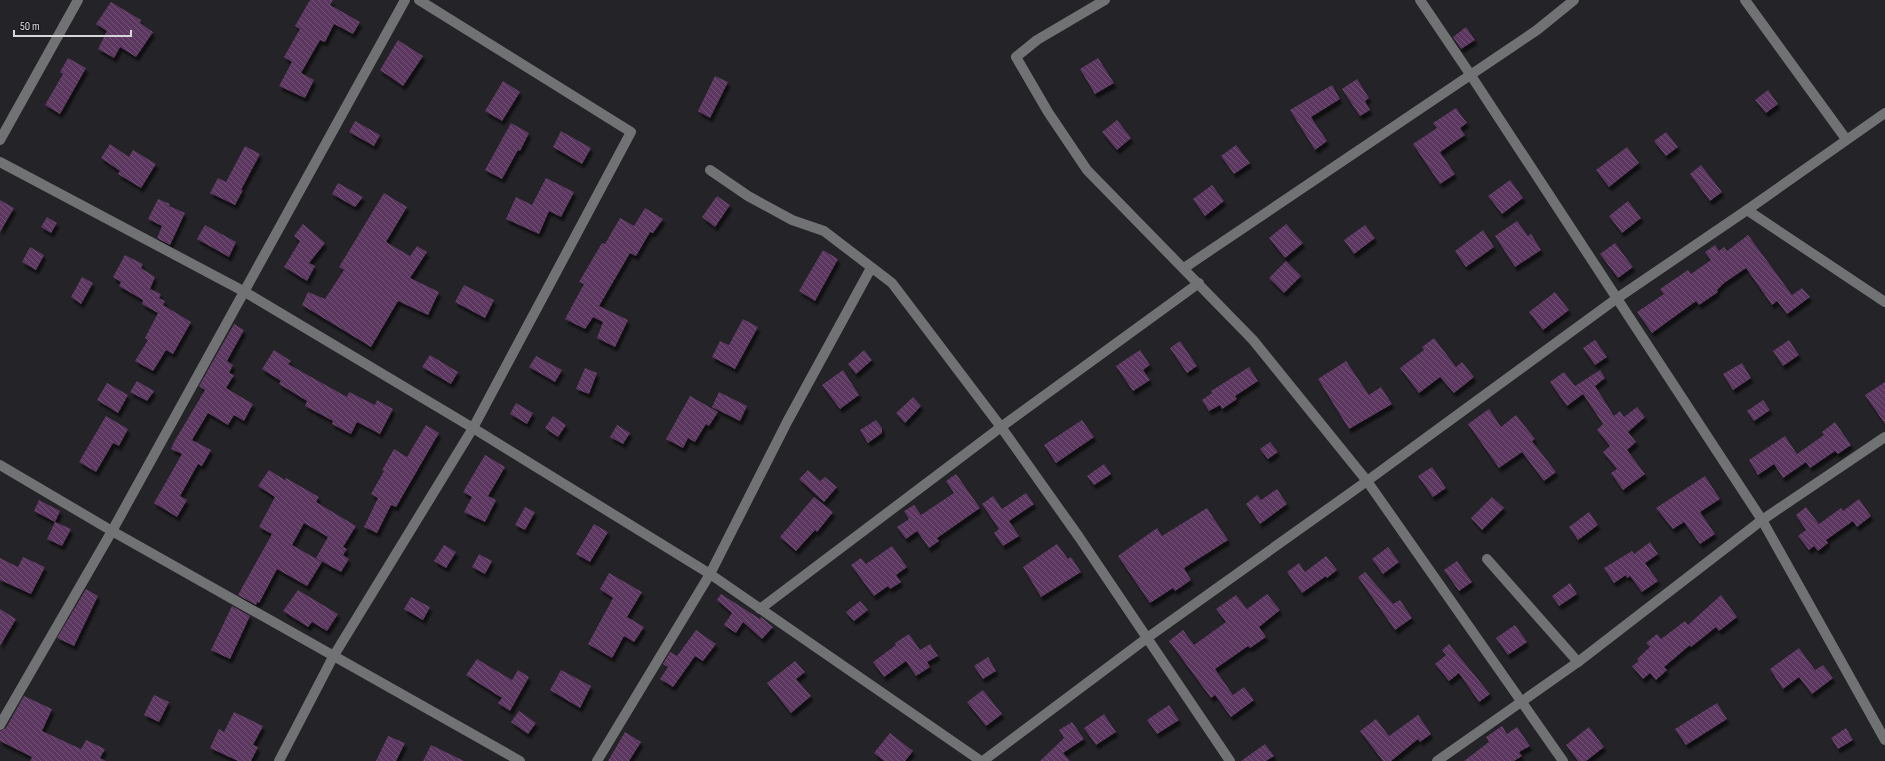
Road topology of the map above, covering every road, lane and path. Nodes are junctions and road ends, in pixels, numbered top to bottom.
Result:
1 (78, 0) edge
2 (405, 0) edge
3 (419, 0) edge
4 (1105, 0) edge
5 (1420, 0) edge
6 (1574, 0) edge
7 (1745, 0) edge
8 (1470, 74) junction
9 (1885, 113) edge
10 (1846, 139) junction
11 (0, 140) edge
12 (0, 162) edge
13 (710, 170) dead end
14 (1747, 210) junction
15 (870, 268) junction
16 (1184, 268) junction
17 (1199, 283) junction
18 (245, 292) junction
19 (1616, 299) junction
20 (1885, 302) edge
21 (1001, 427) junction
22 (473, 428) junction
23 (1885, 437) edge
24 (0, 465) edge
25 (1367, 481) junction
26 (1762, 520) junction
27 (112, 531) junction
28 (1487, 559) dead end
29 (710, 574) junction
30 (760, 609) junction
31 (1147, 638) junction
32 (333, 657) junction
33 (1578, 662) junction
34 (1523, 702) junction
35 (0, 724) edge
36 (1885, 740) edge
37 (279, 761) edge
38 (520, 761) edge
39 (597, 761) edge
40 (982, 761) edge
41 (1230, 761) edge
42 (1438, 761) edge
43 (1563, 761) edge

1 - 11 street
2 - 18 street
3 - 22 street
4 - 16 street
5 - 8 street
6 - 8 street
7 - 10 street
8 - 16 street
8 - 19 street
9 - 10 street
10 - 14 street
12 - 18 street
13 - 15 street
14 - 19 street
14 - 20 street
15 - 21 street
15 - 29 street
16 - 17 street
17 - 21 street
17 - 25 street
18 - 22 street
18 - 27 street
19 - 25 street
19 - 26 street
21 - 30 street
21 - 31 street
22 - 29 street
22 - 32 street
23 - 26 street
24 - 27 street
25 - 31 street
25 - 34 street
26 - 33 street
26 - 36 street
27 - 32 street
27 - 35 street
28 - 33 street
29 - 30 street
29 - 39 street
30 - 40 street
31 - 40 street
31 - 41 street
32 - 37 street
32 - 38 street
33 - 34 street
34 - 42 street
34 - 43 street

